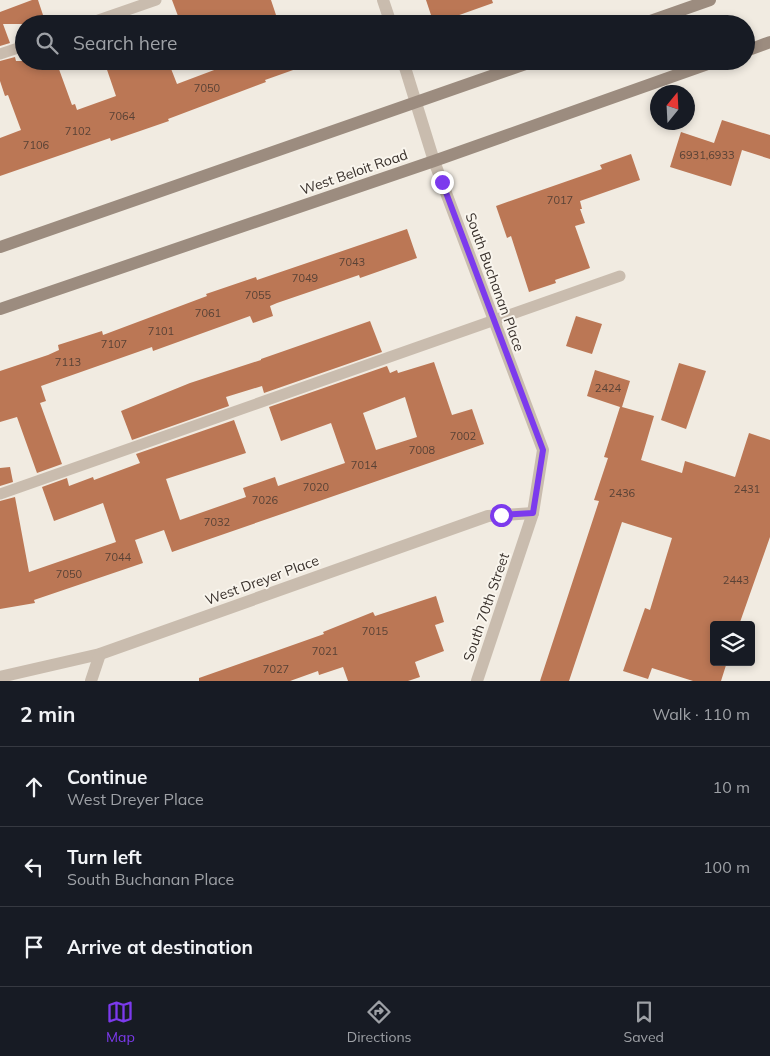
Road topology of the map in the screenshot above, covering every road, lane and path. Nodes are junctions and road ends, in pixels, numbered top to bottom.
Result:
1 (156, 0) edge
2 (383, 0) edge
3 (710, 0) edge
4 (113, 15) edge
5 (388, 15) edge
6 (668, 15) edge
7 (770, 42) edge
8 (755, 48) edge
9 (15, 49) edge
10 (0, 54) edge
11 (407, 70) edge
12 (508, 70) edge
13 (691, 70) edge
14 (417, 102) junction
15 (434, 161) junction
16 (0, 247) edge
17 (620, 276) dead end
18 (0, 309) edge
19 (493, 320) junction
20 (0, 494) edge
21 (533, 513) junction
22 (100, 654) junction
23 (0, 676) edge
24 (91, 681) edge
25 (477, 681) edge

1 - 4 lane
2 - 5 street
3 - 6 main road
7 - 8 main road
9 - 10 lane
11 - 14 street, South Buchanan Place
12 - 14 main road
13 - 15 main road, West Beloit Road
14 - 15 street, South Buchanan Place
14 - 16 main road
15 - 18 main road, West Beloit Road
15 - 19 street, South Buchanan Place
17 - 19 lane
19 - 20 lane
19 - 21 street, South Buchanan Place
21 - 22 street, West Dreyer Place
21 - 25 street, South 70th Street
22 - 23 street, West Dreyer Place
22 - 24 street

